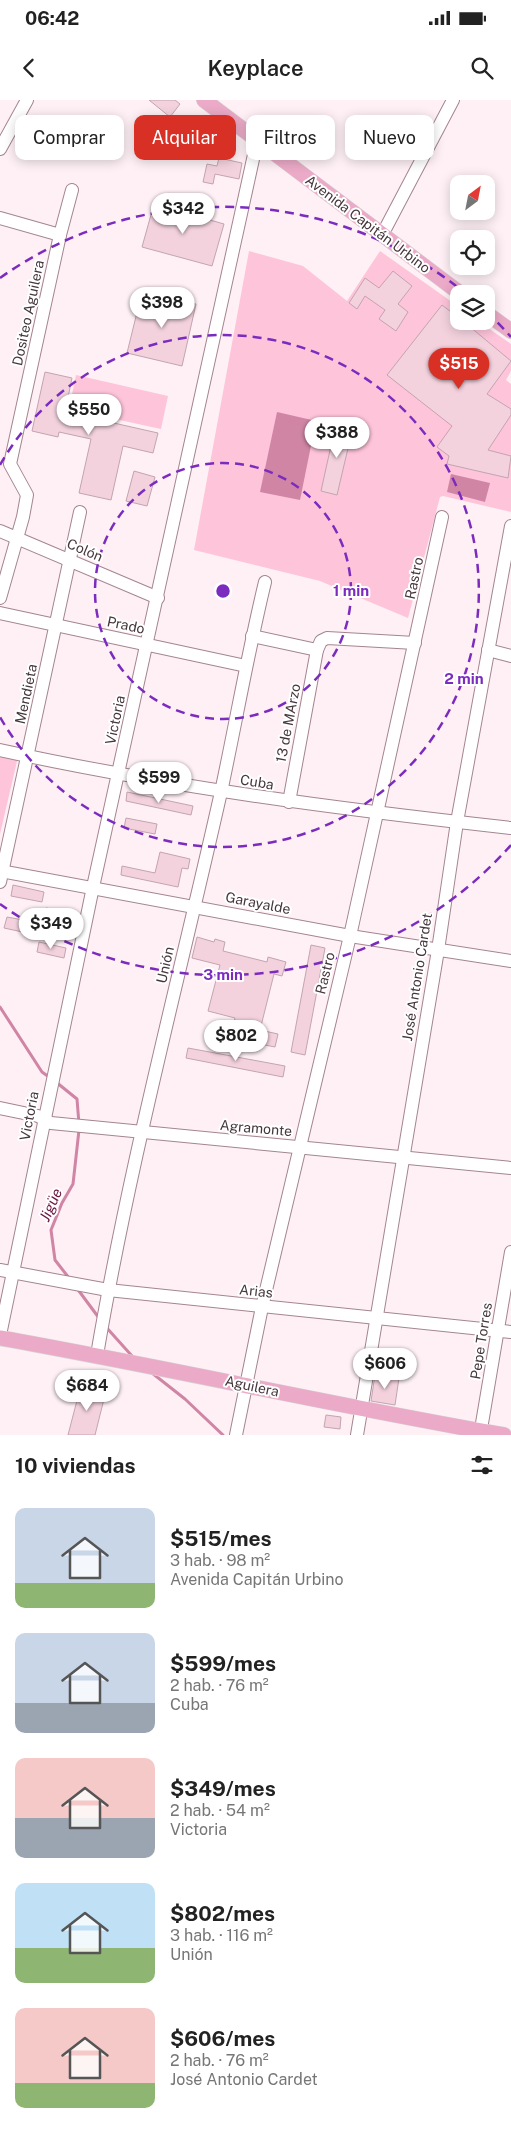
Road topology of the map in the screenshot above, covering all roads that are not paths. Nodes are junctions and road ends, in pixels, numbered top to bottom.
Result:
1 (27, 100) edge
2 (204, 100) edge
3 (452, 100) edge
4 (246, 132) edge
5 (0, 149) edge
6 (253, 160) edge
7 (282, 160) edge
8 (72, 190) dead end
9 (0, 218) edge
10 (60, 235) junction
11 (382, 235) junction
12 (450, 286) edge
13 (495, 320) edge
14 (511, 332) edge
15 (80, 512) dead end
16 (442, 517) dead end
17 (511, 526) edge
18 (0, 530) edge
19 (17, 537) junction
20 (69, 560) junction
21 (265, 582) dead end
22 (0, 598) edge
23 (158, 598) junction
24 (0, 613) edge
25 (56, 625) junction
26 (252, 636) junction
27 (415, 644) junction
28 (146, 645) junction
29 (317, 650) junction
30 (488, 650) junction
31 (511, 656) edge
32 (246, 666) junction
33 (0, 750) edge
34 (28, 756) junction
35 (119, 775) junction
36 (221, 792) junction
37 (289, 802) junction
38 (377, 812) junction
39 (457, 822) junction
40 (511, 828) edge
41 (1, 875) edge
42 (93, 889) junction
43 (194, 907) junction
44 (350, 936) junction
45 (438, 950) junction
46 (511, 961) edge
47 (0, 1108) edge
48 (44, 1120) junction
49 (142, 1132) junction
50 (298, 1147) junction
51 (402, 1158) junction
52 (511, 1168) edge
53 (511, 1252) edge
54 (6, 1271) edge
55 (108, 1290) junction
56 (262, 1307) junction
57 (375, 1319) junction
58 (497, 1330) junction
59 (511, 1332) edge
60 (0, 1336) edge
61 (97, 1355) junction
62 (246, 1385) junction
63 (362, 1409) junction
64 (481, 1433) edge
65 (237, 1434) edge
66 (358, 1435) edge
67 (504, 1435) edge

1 - 5 street
2 - 4 main road, Avenida Capitán Urbino
3 - 11 street
6 - 23 street, Victoria
7 - 11 main road, Avenida Capitán Urbino
8 - 10 street, Dositeo Aguilera
9 - 10 street
10 - 19 street, Dositeo Aguilera
11 - 12 main road, Avenida Capitán Urbino
13 - 14 main road
15 - 20 street, Mendieta
16 - 27 street, Rastro
17 - 30 street, José Antonio Cardet
18 - 19 street, Colón
19 - 20 street, Colón
19 - 22 street, Dositeo Aguilera
20 - 23 street, Colón
20 - 25 street, Mendieta
21 - 26 street, Unión
23 - 28 street, Victoria
24 - 25 street, Prado
25 - 28 street, Prado
25 - 34 street, Mendieta
26 - 29 street
26 - 32 street, Unión
27 - 29 street
27 - 38 street, Rastro
28 - 32 street, Prado
28 - 35 street, Victoria
29 - 37 street, 13 de MArzo
30 - 31 street
30 - 39 street, José Antonio Cardet
32 - 36 street, Unión
33 - 34 street, Cuba
34 - 35 street, Cuba
34 - 41 street, Mendieta
35 - 36 street, Cuba
35 - 42 street, Victoria
36 - 37 street, Cuba
36 - 43 street, Unión
37 - 38 street, Cuba
38 - 39 street, Cuba
38 - 44 street, Rastro
39 - 40 street, Cuba
39 - 45 street, José Antonio Cardet
41 - 42 street, Garayalde
42 - 43 street, Garayalde
42 - 48 street, Victoria
43 - 44 street, Garayalde
43 - 49 street, Unión
44 - 45 street, Garayalde
44 - 50 street, Rastro
45 - 46 street, Garayalde
45 - 51 street, José Antonio Cardet
47 - 48 street, Agramonte
48 - 49 street, Agramonte
48 - 54 street, Victoria
49 - 50 street, Agramonte
49 - 55 street, Unión
50 - 51 street, Agramonte
50 - 56 street, Rastro
51 - 52 street, Agramonte
51 - 57 street, José Antonio Cardet
53 - 58 street, Pepe Torres
54 - 55 street, Arias
54 - 60 street, Victoria
55 - 56 street, Arias
55 - 61 street, Unión
56 - 57 street, Arias
56 - 62 street, Rastro
57 - 58 street, Arias
57 - 63 street, José Antonio Cardet
58 - 59 street, Arias
58 - 64 street, Pepe Torres
60 - 61 main road, Aguilera
61 - 62 main road, Aguilera
62 - 63 main road, Aguilera
62 - 65 street, Rastro
63 - 64 main road, Aguilera
63 - 66 street, José Antonio Cardet
64 - 67 main road, Aguilera

